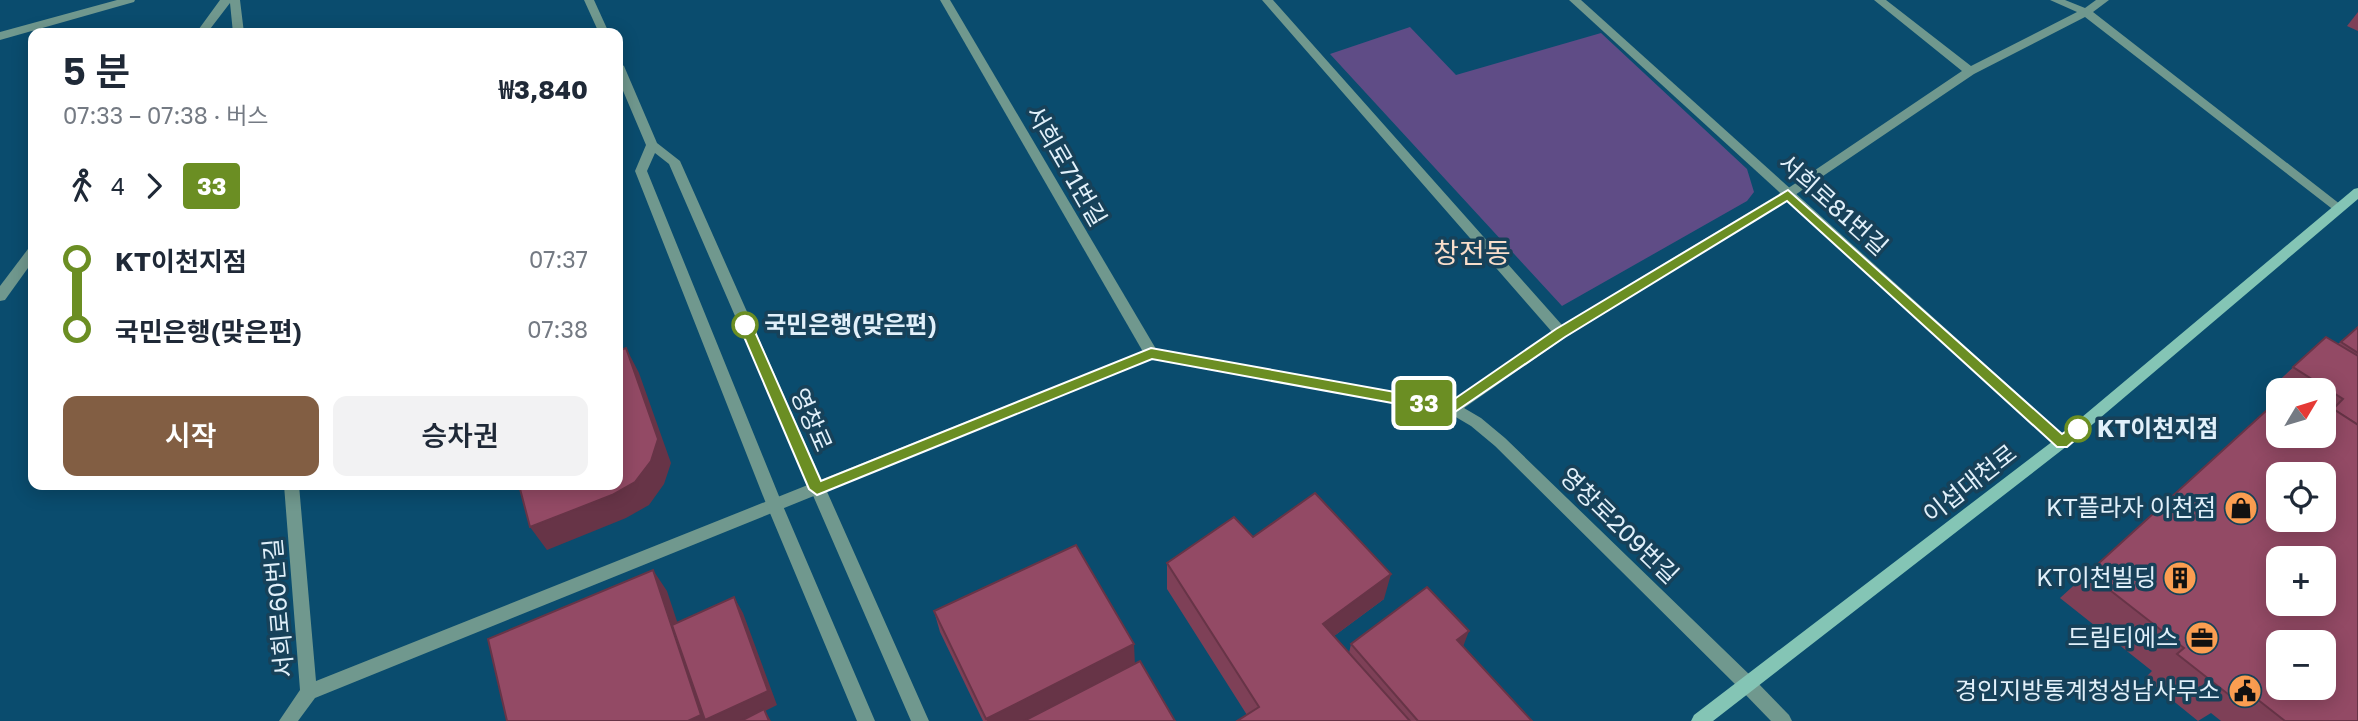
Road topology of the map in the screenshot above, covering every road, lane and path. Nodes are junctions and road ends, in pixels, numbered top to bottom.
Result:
1 (130, 0) edge
2 (226, 0) edge
3 (235, 0) edge
4 (589, 0) edge
5 (945, 0) edge
6 (1267, 0) edge
7 (1574, 0) edge
8 (1879, 0) edge
9 (2055, 0) edge
10 (2104, 0) edge
11 (2086, 12) junction
12 (28, 28) edge
13 (29, 28) edge
14 (205, 28) edge
15 (238, 28) edge
16 (602, 28) edge
17 (0, 36) edge
18 (1970, 71) junction
19 (623, 78) edge
20 (652, 145) junction
21 (2358, 192) edge
22 (1788, 194) junction
23 (2339, 208) junction
24 (28, 259) edge
25 (0, 296) edge
26 (1561, 333) junction
27 (1151, 353) junction
28 (1452, 408) junction
29 (2062, 442) junction
30 (817, 489) junction
31 (291, 490) edge
32 (775, 506) junction
33 (1747, 684) junction
34 (309, 692) junction
35 (288, 721) edge
36 (866, 721) edge
37 (920, 721) edge
38 (1700, 721) edge
39 (1783, 721) edge

1 - 13 street
2 - 14 street
3 - 15 street
4 - 16 street
5 - 27 street, 서희로71번길
6 - 26 street
7 - 22 street, 서희로81번길
8 - 18 street
9 - 11 street
10 - 11 street
11 - 18 street
11 - 23 street
12 - 17 street
18 - 22 street
19 - 20 street, 영창로
20 - 30 street, 영창로
20 - 32 street
21 - 23 main road, 이섭대천로
22 - 26 street
22 - 29 street, 서희로81번길
23 - 29 main road, 이섭대천로
24 - 25 street
26 - 28 street
27 - 28 street
27 - 30 street
28 - 33 street, 영창로209번길
29 - 33 main road, 이섭대천로
30 - 32 street
30 - 37 street, 영창로
31 - 34 street, 서희로60번길
32 - 34 street
32 - 36 street
33 - 38 main road, 이섭대천로
33 - 39 street, 영창로209번길
34 - 35 street, 서희로60번길

